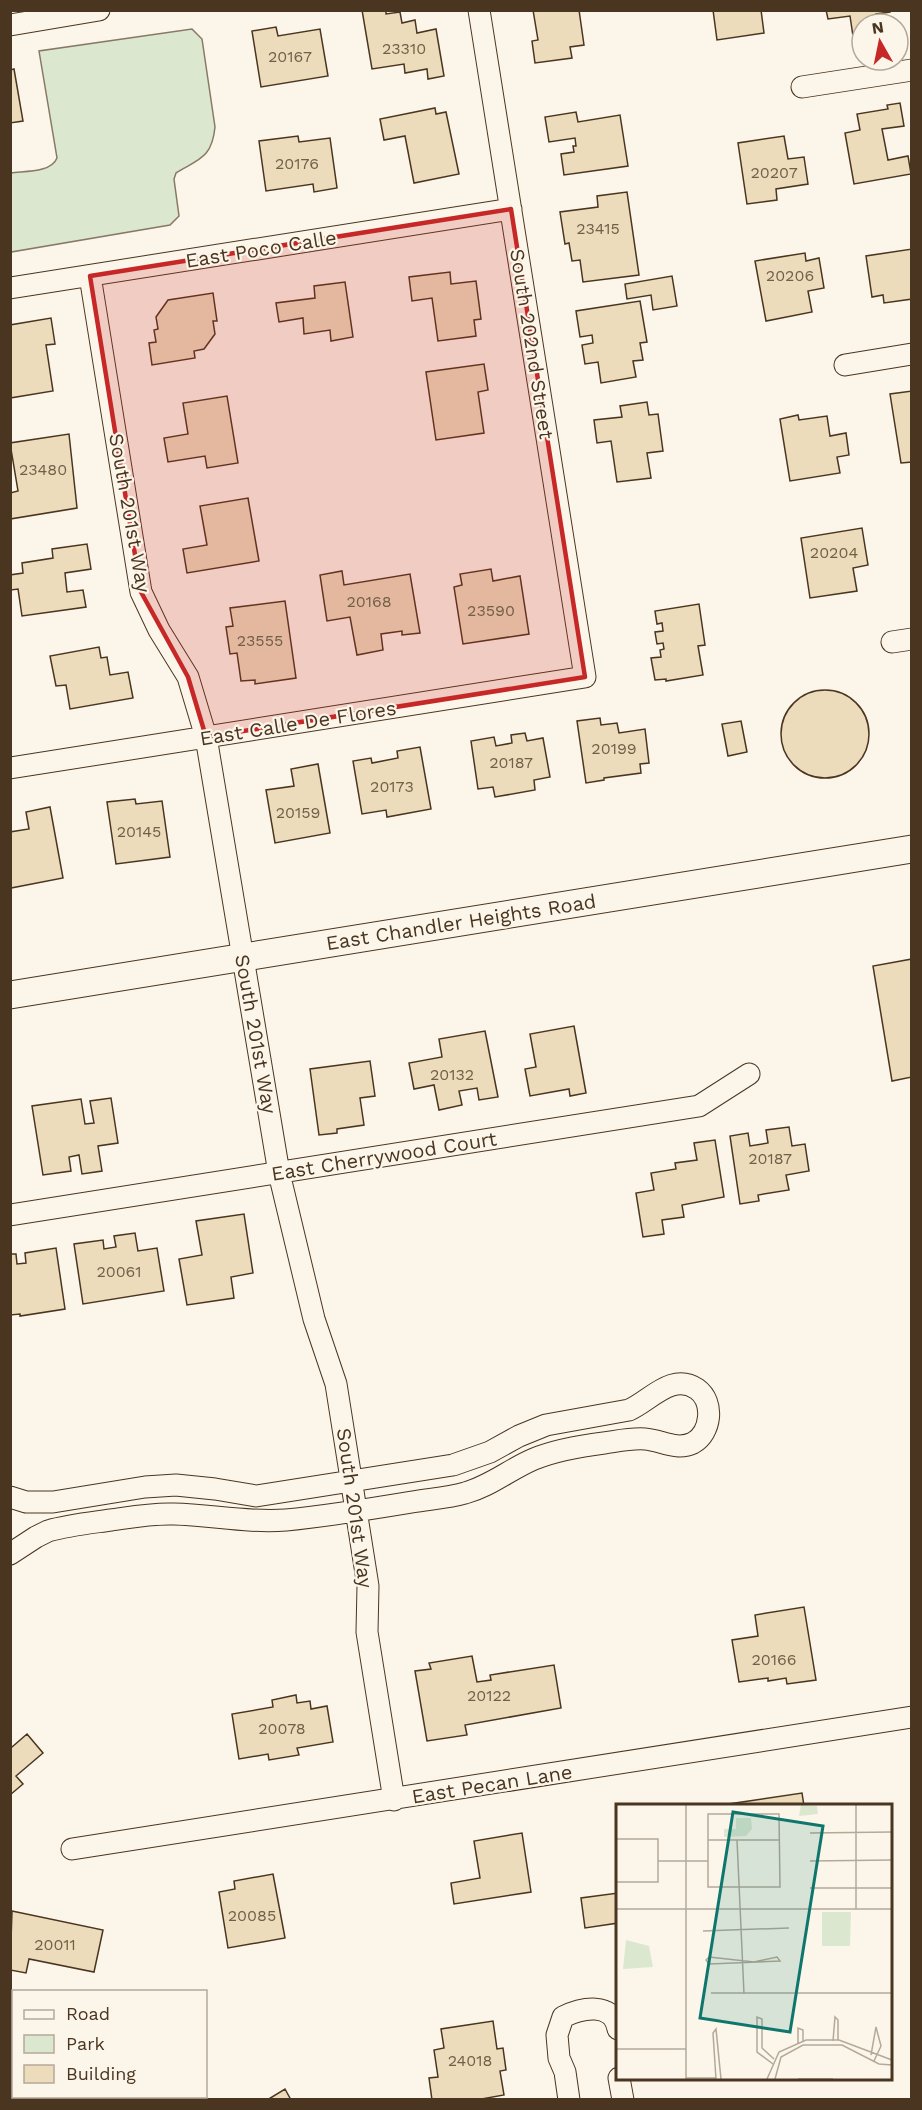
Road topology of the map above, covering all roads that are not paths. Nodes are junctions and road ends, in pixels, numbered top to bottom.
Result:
1 (99, 10) edge
2 (479, 10) edge
3 (10, 24) edge
4 (912, 70) edge
5 (802, 87) dead end
6 (511, 209) junction
7 (90, 276) junction
8 (10, 288) edge
9 (912, 354) edge
10 (845, 365) dead end
11 (585, 677) joint
12 (206, 737) junction
13 (10, 768) edge
14 (912, 849) edge
15 (243, 958) junction
16 (10, 995) edge
17 (749, 1074) dead end
18 (279, 1173) junction
19 (10, 1215) edge
20 (519, 1436) junction
21 (532, 1460) junction
22 (352, 1481) junction
23 (256, 1496) junction
24 (10, 1497) edge
25 (76, 1498) junction
26 (356, 1512) junction
27 (256, 1521) junction
28 (81, 1525) junction
29 (10, 1554) edge
30 (912, 1717) edge
31 (394, 1800) junction
32 (72, 1850) dead end
33 (616, 2020) edge
34 (619, 2080) edge
35 (569, 2100) edge
36 (623, 2100) edge

1 - 3 street
2 - 6 street, South 202nd Street
4 - 5 street
6 - 7 street, East Poco Calle
6 - 11 street, South 202nd Street
7 - 8 street, East Poco Calle
7 - 12 street, South 201st Way
9 - 10 street
11 - 12 street, East Calle De Flores
12 - 13 street, East Calle De Flores
12 - 15 street, South 201st Way
14 - 15 main road, East Chandler Heights Road
15 - 16 main road, East Chandler Heights Road
15 - 18 street, South 201st Way
17 - 18 street, East Cherrywood Court
18 - 19 street, East Cherrywood Court
18 - 22 street, South 201st Way
20 - 21 street
20 - 21 street
20 - 22 street
21 - 26 street
22 - 23 street
22 - 26 street, South 201st Way
23 - 25 street
23 - 27 street
24 - 25 street
25 - 28 street
26 - 27 street
26 - 31 street, South 201st Way
27 - 28 street
28 - 29 street
30 - 31 street, East Pecan Lane
31 - 32 street, East Pecan Lane
33 - 35 street
34 - 36 street

